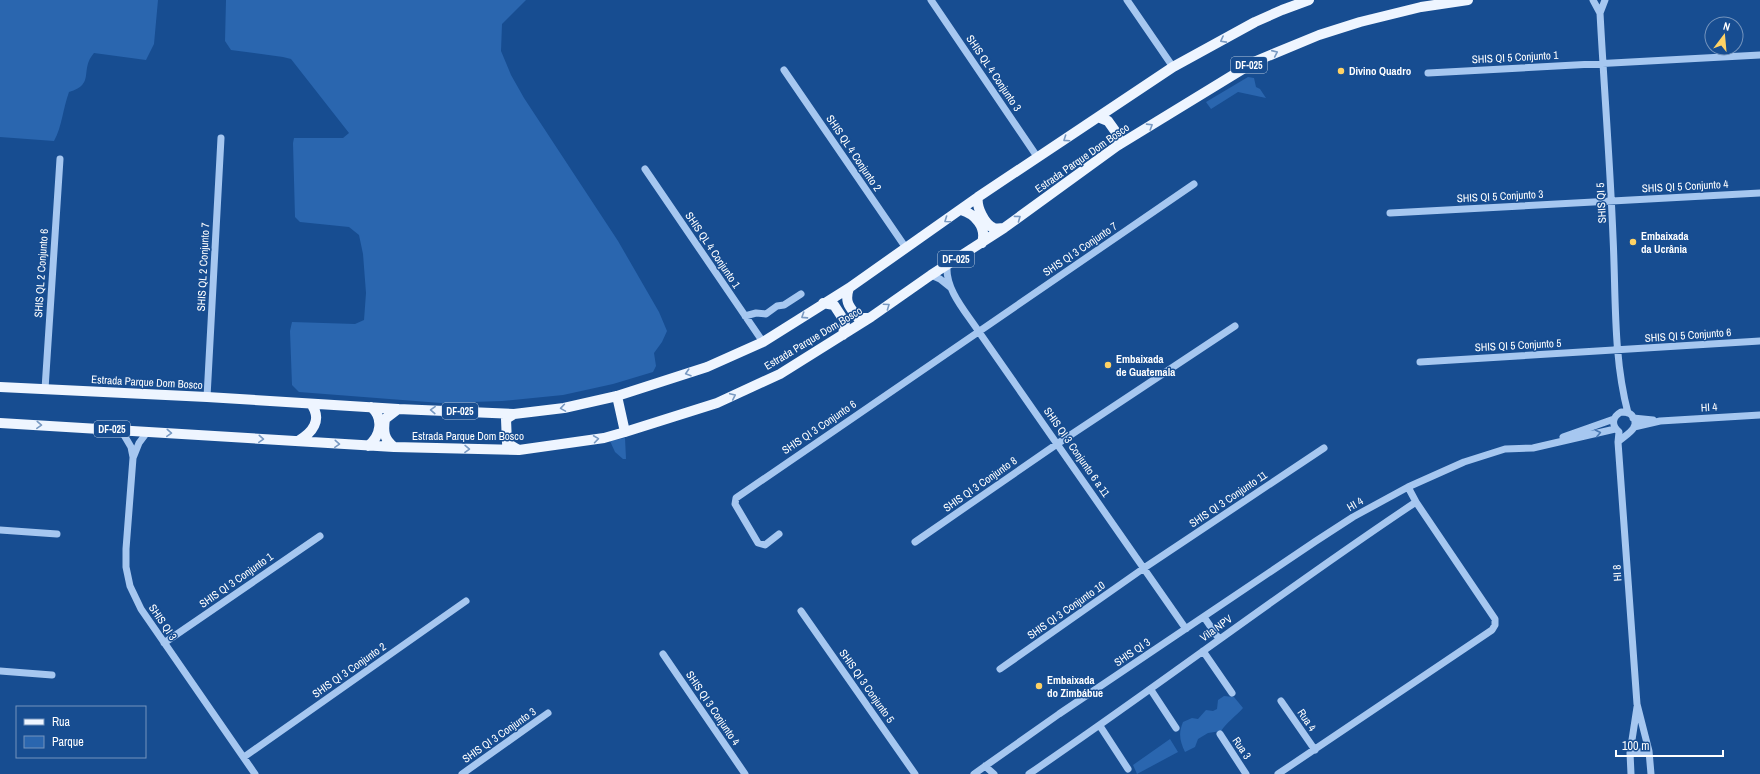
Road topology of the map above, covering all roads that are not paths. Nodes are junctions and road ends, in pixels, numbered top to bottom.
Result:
1 (931, 0) edge
2 (1127, 0) edge
3 (1309, 0) edge
4 (1464, 0) edge
5 (1593, 0) edge
6 (1605, 0) edge
7 (1600, 13) junction
8 (1760, 54) edge
9 (1603, 64) junction
10 (1173, 67) junction
11 (784, 70) dead end
12 (1428, 73) dead end
13 (1112, 108) junction
14 (1098, 118) junction
15 (1132, 137) junction
16 (221, 138) dead end
17 (1117, 146) junction
18 (1038, 158) junction
19 (60, 159) dead end
20 (645, 169) dead end
21 (1194, 184) dead end
22 (1760, 193) edge
23 (978, 198) junction
24 (1612, 201) junction
25 (961, 210) junction
26 (1390, 213) dead end
27 (1004, 228) junction
28 (982, 243) junction
29 (906, 248) junction
30 (947, 264) junction
31 (930, 275) junction
32 (950, 287) junction
33 (849, 288) junction
34 (801, 294) dead end
35 (823, 303) junction
36 (745, 316) junction
37 (871, 317) junction
38 (1235, 326) dead end
39 (979, 332) junction
40 (843, 335) junction
41 (763, 342) junction
42 (1760, 342) edge
43 (1618, 350) junction
44 (1420, 362) dead end
45 (0, 387) edge
46 (45, 389) junction
47 (1623, 393) junction
48 (617, 396) junction
49 (207, 397) junction
50 (311, 404) junction
51 (371, 407) junction
52 (398, 409) junction
53 (514, 414) junction
54 (1631, 415) junction
55 (1760, 415) edge
56 (1616, 416) junction
57 (1660, 421) junction
58 (0, 423) edge
59 (1634, 427) junction
60 (1615, 429) junction
61 (121, 430) junction
62 (148, 432) junction
63 (626, 432) junction
64 (298, 441) junction
65 (1618, 442) junction
66 (1057, 444) junction
67 (368, 446) junction
68 (394, 447) junction
69 (1324, 448) dead end
70 (1533, 448) junction
71 (519, 450) junction
72 (133, 458) junction
73 (1408, 487) junction
74 (1416, 502) junction
75 (0, 530) edge
76 (57, 534) dead end
77 (779, 534) dead end
78 (320, 536) dead end
79 (915, 542) dead end
80 (1144, 568) junction
81 (466, 601) dead end
82 (801, 611) dead end
83 (1204, 617) junction
84 (1186, 629) junction
85 (1219, 639) junction
86 (164, 643) junction
87 (1203, 651) junction
88 (663, 654) dead end
89 (1000, 669) dead end
90 (0, 672) edge
91 (52, 675) dead end
92 (1151, 690) junction
93 (1232, 693) dead end
94 (1281, 701) dead end
95 (1638, 704) junction
96 (548, 713) dead end
97 (1100, 726) junction
98 (1176, 728) dead end
99 (1220, 734) dead end
100 (1314, 750) junction
101 (1649, 751) junction
102 (1630, 753) junction
103 (244, 757) junction
104 (985, 766) junction
105 (1128, 769) dead end
106 (255, 774) edge
107 (462, 774) edge
108 (745, 774) edge
109 (915, 774) edge
110 (974, 774) edge
111 (994, 774) edge
112 (1029, 774) edge
113 (1246, 774) edge
114 (1278, 774) edge
115 (1631, 774) edge
116 (1651, 774) edge

1 - 18 street, SHIS QL 4 Conjunto 3
2 - 10 street
3 -> 10 main road, Estrada Parque Dom Bosco / DF-025
15 -> 4 main road, Estrada Parque Dom Bosco / DF-025
5 - 7 street, SHIS QI 5
6 - 7 street, SHIS QI 5
7 - 9 street, SHIS QI 5
8 - 9 street, SHIS QI 5 Conjunto 1
9 - 12 street, SHIS QI 5 Conjunto 1
9 - 24 street, SHIS QI 5
10 - 13 main road, Estrada Parque Dom Bosco / DF-025
11 - 29 street, SHIS QL 4 Conjunto 2
13 - 14 main road, Estrada Parque Dom Bosco / DF-025
13 - 15 main road
14 - 17 main road
14 -> 18 main road, Estrada Parque Dom Bosco / DF-025
15 - 17 main road, Estrada Parque Dom Bosco / DF-025
16 - 49 street, SHIS QL 2 Conjunto 7
27 -> 17 main road, Estrada Parque Dom Bosco / DF-025
18 - 23 main road, Estrada Parque Dom Bosco / DF-025
19 - 46 street, SHIS QL 2 Conjunto 6
20 - 36 street, SHIS QL 4 Conjunto 1
21 - 39 street, SHIS QI 3 Conjunto 7
22 - 24 street, SHIS QI 5 Conjunto 4
23 - 25 main road, Estrada Parque Dom Bosco / DF-025
23 - 27 main road
24 - 26 street, SHIS QI 5 Conjunto 3
24 - 43 street, SHIS QI 5
25 - 28 main road
25 -> 29 main road, Estrada Parque Dom Bosco / DF-025
27 - 28 main road, Estrada Parque Dom Bosco / DF-025
28 - 30 main road, Estrada Parque Dom Bosco / DF-025
29 - 33 main road, Estrada Parque Dom Bosco / DF-025
30 - 31 main road, Estrada Parque Dom Bosco / DF-025
30 - 32 street, SHIS QI 3 Conjunto 6 a 11
31 - 32 street, SHIS QI 3 Conjunto 6 a 11
37 -> 31 main road, Estrada Parque Dom Bosco / DF-025
32 - 39 street, SHIS QI 3 Conjunto 6 a 11
33 - 35 main road, Estrada Parque Dom Bosco / DF-025
33 - 37 main road
34 - 36 street
35 - 40 main road
35 -> 41 main road, Estrada Parque Dom Bosco / DF-025
36 - 41 street, SHIS QL 4 Conjunto 1
37 - 40 main road, Estrada Parque Dom Bosco / DF-025
38 - 66 street, SHIS QI 3 Conjunto 8
39 - 66 street, SHIS QI 3 Conjunto 6 a 11
39 - 77 street, SHIS QI 3 Conjunto 6
63 -> 40 main road, Estrada Parque Dom Bosco / DF-025
41 -> 48 main road, Estrada Parque Dom Bosco / DF-025
42 - 43 street, SHIS QI 5 Conjunto 6
43 - 44 street, SHIS QI 5 Conjunto 5
43 - 47 street, SHIS QI 5
45 - 46 main road, Estrada Parque Dom Bosco / DF-025
46 - 49 main road, Estrada Parque Dom Bosco / DF-025
47 - 54 street, SHIS QI 5
47 - 56 street, SHIS QI 5
48 -> 53 main road, Estrada Parque Dom Bosco / DF-025
48 - 63 main road
49 - 50 main road, Estrada Parque Dom Bosco / DF-025
50 - 51 main road, Estrada Parque Dom Bosco / DF-025
50 - 64 main road
51 - 52 main road, Estrada Parque Dom Bosco / DF-025
51 - 67 main road
53 -> 52 main road, Estrada Parque Dom Bosco / DF-025
52 - 68 main road
53 - 71 main road
54 - 56 street, HI 4
54 - 57 street, HI 4
54 - 59 street, SHIS QI 5
55 - 57 street, HI 4
56 - 60 street, SHIS QI 5
56 - 70 street, HI 4
57 - 59 street, HI 4
58 -> 61 main road, Estrada Parque Dom Bosco / DF-025
59 - 65 street
60 - 65 street, HI 8
70 -> 60 street, HI 4
61 - 62 main road, Estrada Parque Dom Bosco / DF-025
61 - 72 street, SHIS QI 3
62 -> 64 main road, Estrada Parque Dom Bosco / DF-025
62 - 72 street, SHIS QI 3
71 -> 63 main road, Estrada Parque Dom Bosco / DF-025
64 -> 67 main road, Estrada Parque Dom Bosco / DF-025
65 - 95 street, HI 8
66 - 79 street, SHIS QI 3 Conjunto 8
66 - 80 street, SHIS QI 3 Conjunto 6 a 11
67 - 68 main road, Estrada Parque Dom Bosco / DF-025
68 -> 71 main road, Estrada Parque Dom Bosco / DF-025
69 - 80 street, SHIS QI 3 Conjunto 11
70 - 73 street, HI 4
72 - 86 street, SHIS QI 3
73 - 74 street
73 - 83 street, HI 4
74 - 85 street, Vila NPV
74 - 100 street
75 - 76 street
78 - 86 street, SHIS QI 3 Conjunto 1
80 - 84 street, SHIS QI 3 Conjunto 6 a 11
80 - 89 street, SHIS QI 3 Conjunto 10
81 - 103 street, SHIS QI 3 Conjunto 2
82 - 109 street, SHIS QI 3 Conjunto 5
83 - 84 street, SHIS QI 3
83 - 85 street
84 - 104 street, SHIS QI 3
85 - 87 street, Vila NPV
86 - 103 street, SHIS QI 3
87 - 92 street, Vila NPV
87 - 93 street
88 - 108 street, SHIS QI 3 Conjunto 4
90 - 91 street
92 - 97 street, Vila NPV
92 - 98 street
94 - 100 street, Rua 4
95 - 101 street, HI 8
95 - 102 street, HI 8
96 - 107 street, SHIS QI 3 Conjunto 3
97 - 105 street
97 - 112 street, Vila NPV
99 - 113 street, Rua 3
100 - 114 street
101 - 102 street
101 - 116 street, HI 8
102 - 115 street, HI 8
103 - 106 street, SHIS QI 3
104 - 110 street, SHIS QI 3
104 - 111 street

